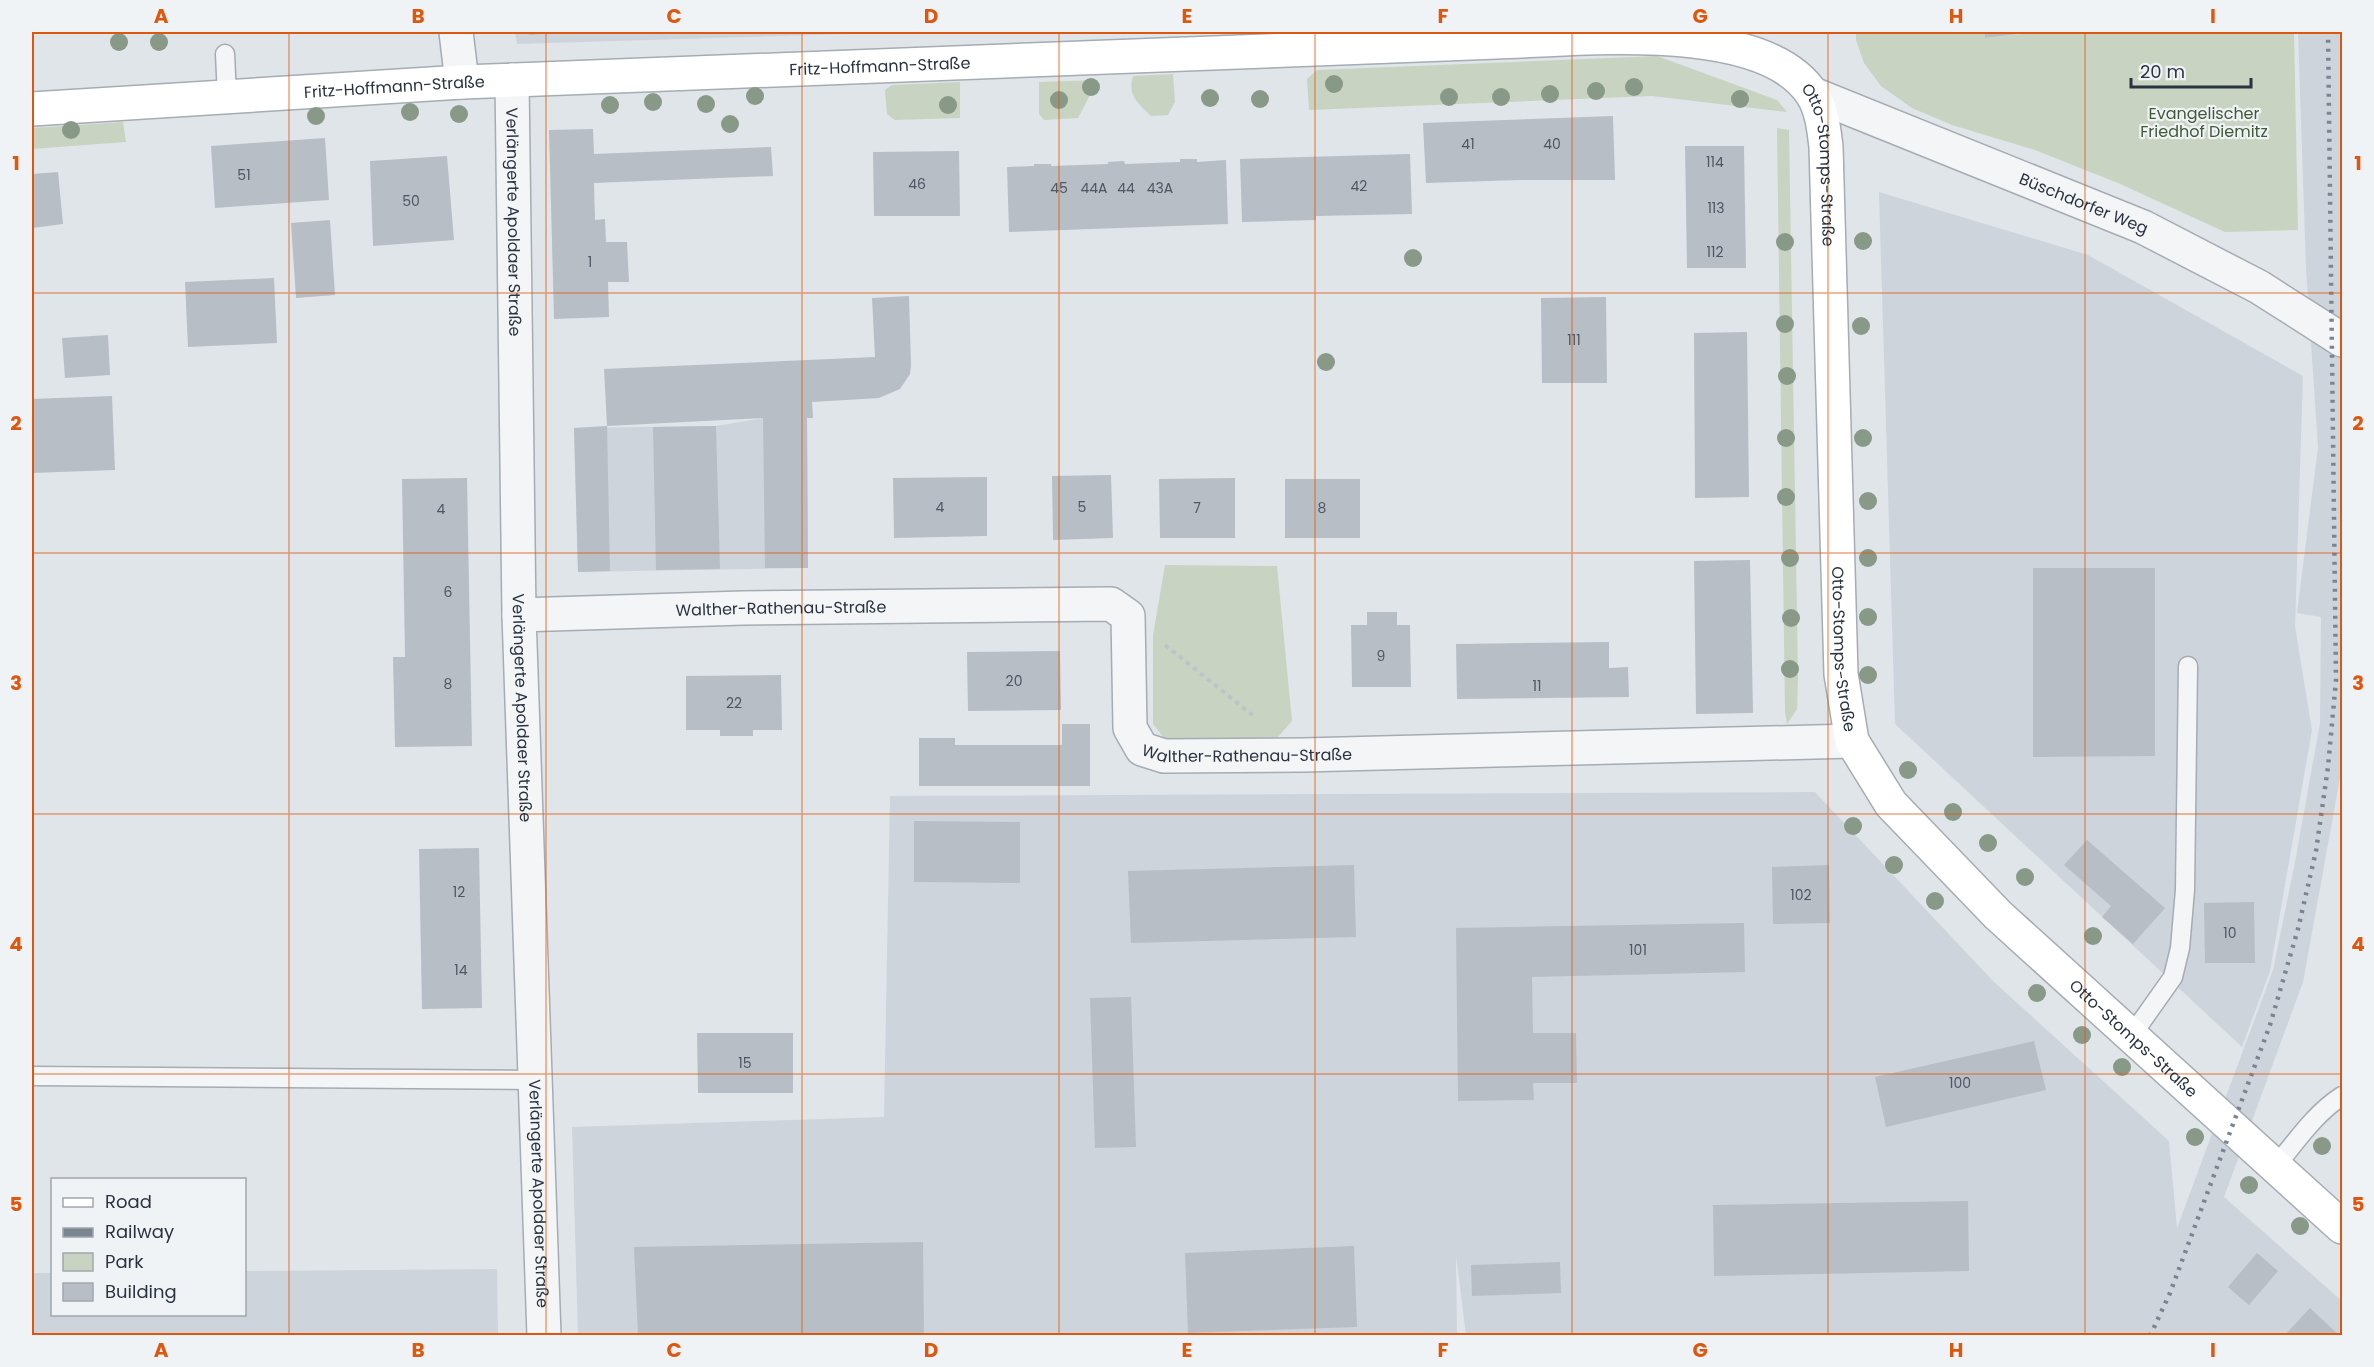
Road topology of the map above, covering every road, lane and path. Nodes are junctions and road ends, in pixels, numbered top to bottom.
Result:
1 (456, 32) edge
2 (1732, 38) edge
3 (225, 54) dead end
4 (512, 80) junction
5 (462, 82) junction
6 (1813, 94) junction
7 (227, 96) junction
8 (32, 109) edge
9 (2343, 340) edge
10 (519, 615) junction
11 (1128, 616) junction
12 (2188, 666) dead end
13 (1256, 718) dead end
14 (1852, 741) junction
15 (2132, 1035) junction
16 (32, 1076) edge
17 (535, 1080) junction
18 (2343, 1096) edge
19 (2275, 1167) junction
20 (2343, 1227) edge
21 (544, 1335) edge

1 - 5 street
2 - 4 street, Fritz-Hoffmann-Straße
2 - 6 street, Otto-Stomps-Straße
3 - 7 lane
4 - 5 street, Fritz-Hoffmann-Straße
4 - 10 street, Verlängerte Apoldaer Straße
5 - 7 street, Fritz-Hoffmann-Straße
6 - 9 street, Büschdorfer Weg
6 - 14 street, Otto-Stomps-Straße
7 - 8 street, Fritz-Hoffmann-Straße
10 - 11 street, Walther-Rathenau-Straße
10 - 17 street, Verlängerte Apoldaer Straße
11 - 13 path
11 - 14 street, Walther-Rathenau-Straße
12 - 15 lane
14 - 15 street, Otto-Stomps-Straße
15 - 19 street, Otto-Stomps-Straße
16 - 17 lane
17 - 21 street, Verlängerte Apoldaer Straße
18 - 19 lane
19 - 20 street, Otto-Stomps-Straße

